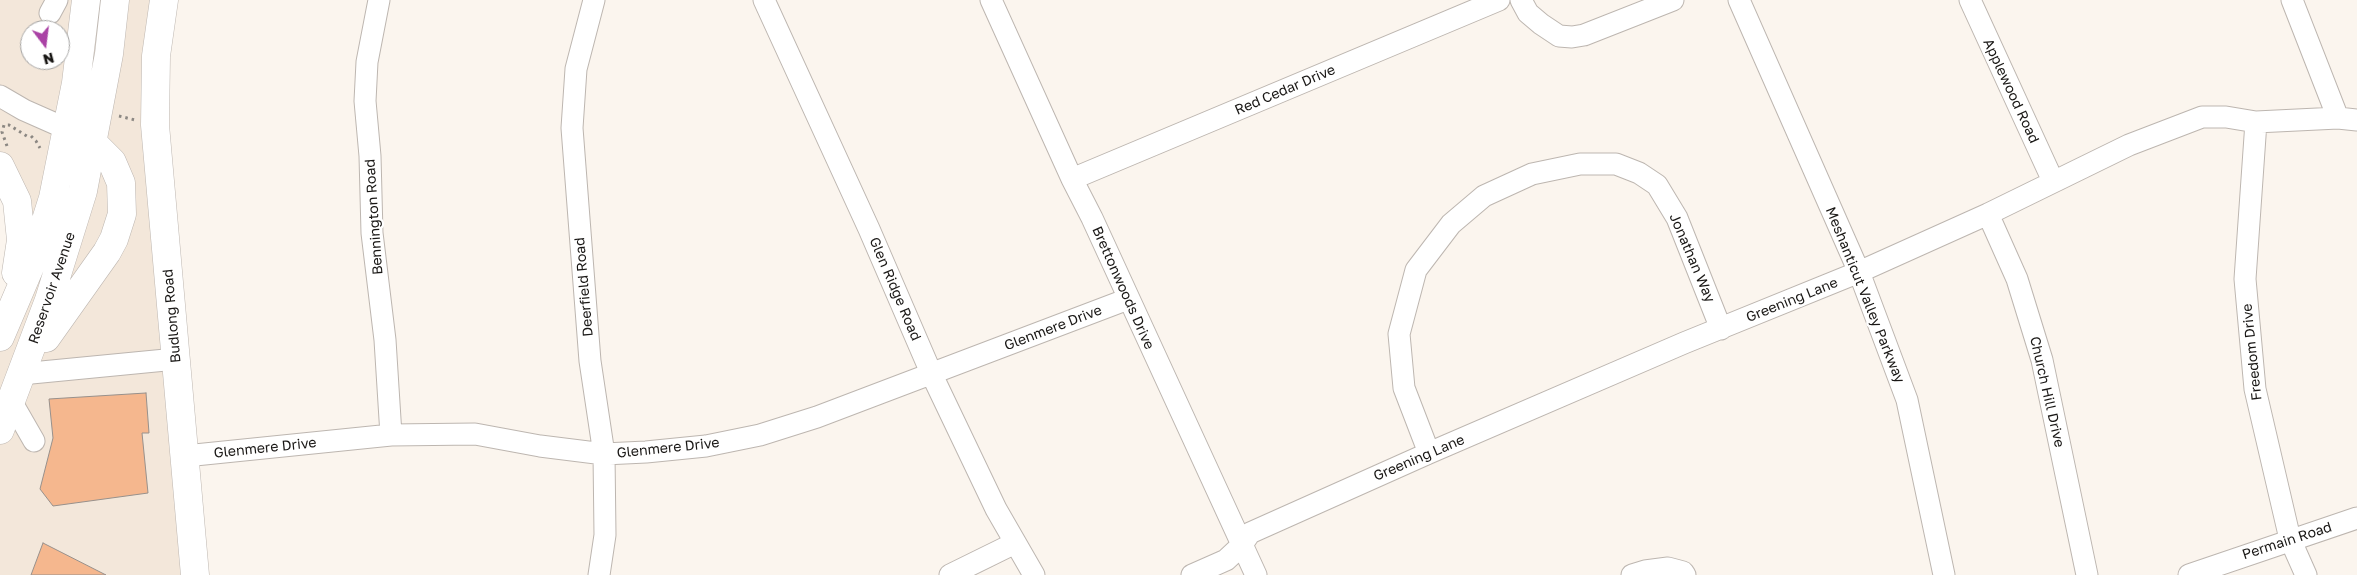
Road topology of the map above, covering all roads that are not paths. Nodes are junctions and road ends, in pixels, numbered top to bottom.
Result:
1 (86, 0) edge
2 (115, 0) edge
3 (164, 0) edge
4 (379, 0) edge
5 (594, 0) edge
6 (764, 0) edge
7 (991, 0) edge
8 (1498, 0) edge
9 (1522, 0) edge
10 (1673, 0) edge
11 (1739, 0) edge
12 (1970, 0) edge
13 (2292, 0) edge
14 (0, 96) edge
15 (2348, 119) edge
16 (2256, 122) junction
17 (68, 129) junction
18 (94, 143) junction
19 (0, 166) edge
20 (1072, 179) junction
21 (2053, 181) junction
22 (1988, 214) junction
23 (1859, 272) junction
24 (1128, 299) junction
25 (4, 326) edge
26 (1721, 329) junction
27 (176, 359) junction
28 (21, 374) junction
29 (932, 374) junction
30 (11, 401) junction
31 (0, 430) edge
32 (390, 435) junction
33 (34, 441) dead end
34 (1429, 453) junction
35 (604, 454) junction
36 (185, 456) junction
37 (2357, 518) edge
38 (2290, 539) junction
39 (1015, 543) junction
40 (1241, 546) junction
41 (195, 575) edge
42 (598, 575) edge
43 (950, 575) edge
44 (1034, 575) edge
45 (1192, 575) edge
46 (1256, 575) edge
47 (1632, 575) edge
48 (1684, 575) edge
49 (1944, 575) edge
50 (2087, 575) edge
51 (2189, 575) edge
52 (2306, 575) edge

1 - 17 main road, Reservoir Avenue
2 - 18 main road, Reservoir Avenue
3 - 27 main road, Budlong Road
4 - 32 street, Bennington Road
5 - 35 street, Deerfield Road
6 - 29 street, Glen Ridge Road
7 - 20 street, Brettonwoods Drive
8 - 20 street, Red Cedar Drive
9 - 10 street
11 - 23 street, Meshanticut Valley Parkway
12 - 21 street, Applewood Road
13 - 15 street
14 - 17 street
15 - 16 street, Greening Lane
16 - 21 street, Greening Lane
16 - 38 street, Freedom Drive
17 - 18 main road
17 - 25 main road, Reservoir Avenue
18 - 28 main road, Reservoir Avenue
18 - 28 main road
19 - 25 main road
20 - 24 street, Brettonwoods Drive
21 - 22 street, Greening Lane
22 - 23 street, Greening Lane
22 - 50 street, Church Hill Drive
23 - 26 street, Greening Lane
23 - 49 street, Meshanticut Valley Parkway
24 - 29 street, Glenmere Drive
24 - 40 street, Brettonwoods Drive
26 - 34 street, Greening Lane
26 - 34 street, Jonathan Way
27 - 28 street
27 - 36 main road, Budlong Road
28 - 30 main road, Reservoir Avenue
29 - 35 street, Glenmere Drive
29 - 39 street, Glen Ridge Road
30 - 31 main road, Reservoir Avenue
30 - 33 street
32 - 35 street, Glenmere Drive
32 - 36 street, Glenmere Drive
34 - 40 street, Greening Lane
35 - 42 street, Deerfield Road
36 - 41 main road, Budlong Road
37 - 38 street, Permain Road
38 - 51 street, Permain Road
38 - 52 street, Freedom Drive
39 - 43 street
39 - 44 street, Glen Ridge Road
40 - 45 street, Greening Lane
40 - 46 street, Brettonwoods Drive
47 - 48 street

